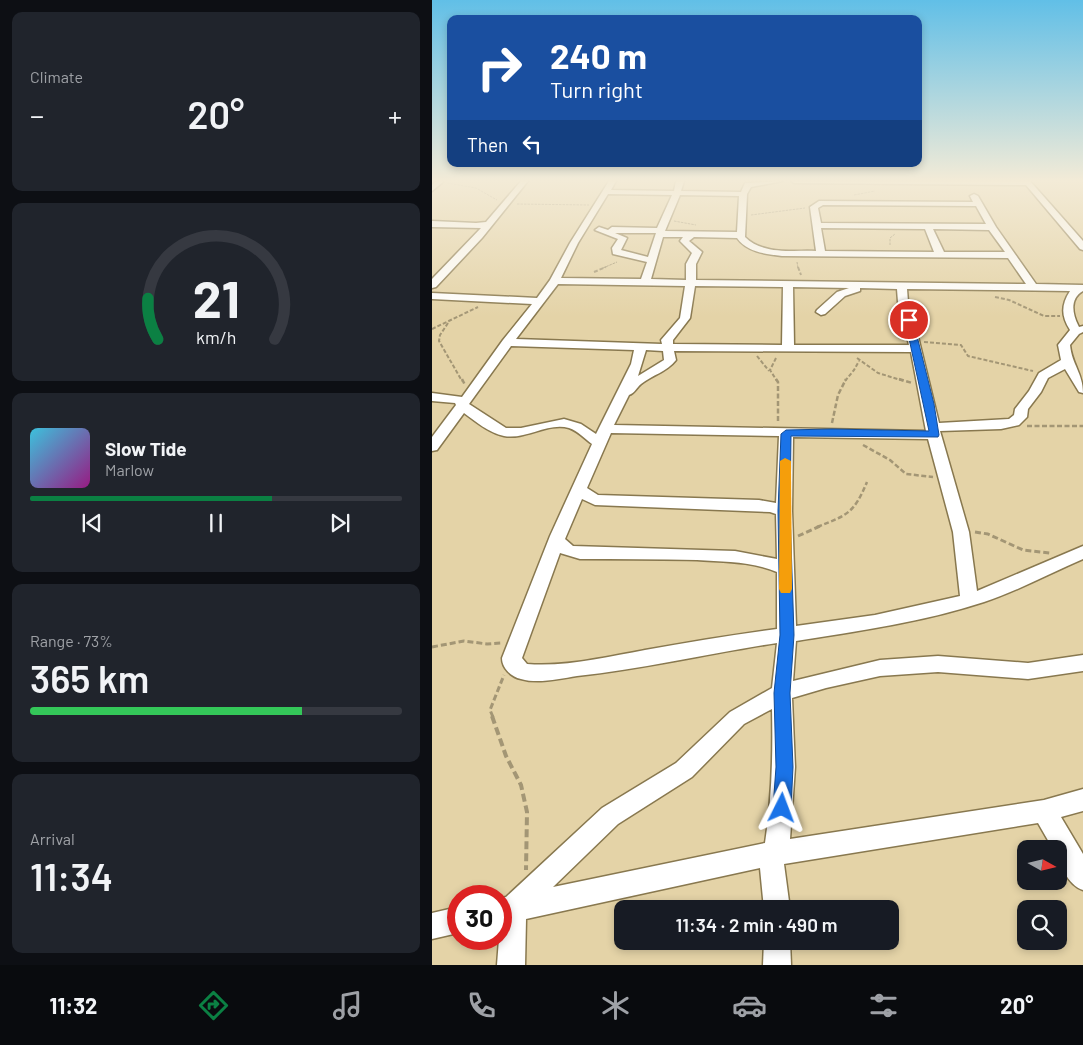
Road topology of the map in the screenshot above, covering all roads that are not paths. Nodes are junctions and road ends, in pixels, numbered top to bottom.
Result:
1 (487, 226) edge
2 (585, 226) edge
3 (663, 226) edge
4 (741, 226) edge
5 (818, 226) edge
6 (928, 226) edge
7 (930, 226) edge
8 (1065, 226) edge
9 (992, 227) joint
10 (583, 230) junction
11 (599, 230) junction
12 (660, 232) junction
13 (692, 234) junction
14 (740, 234) junction
15 (1082, 246) edge
16 (821, 253) junction
17 (940, 254) junction
18 (1011, 254) junction
19 (652, 261) junction
20 (555, 281) junction
21 (645, 283) junction
22 (691, 283) junction
23 (788, 284) junction
24 (807, 284) junction
25 (432, 285) edge
26 (875, 286) junction
27 (902, 286) junction
28 (1036, 287) junction
29 (1080, 288) edge
30 (432, 296) edge
31 (835, 299) junction
32 (1068, 300) junction
33 (540, 301) junction
34 (821, 312) dead end
35 (1079, 330) edge
36 (507, 342) junction
37 (914, 346) junction
38 (641, 347) junction
39 (667, 347) junction
40 (786, 348) junction
41 (1067, 361) junction
42 (1082, 389) edge
43 (432, 397) edge
44 (621, 397) junction
45 (462, 405) junction
46 (934, 432) junction
47 (783, 433) junction
48 (602, 436) junction
49 (432, 446) edge
50 (578, 489) junction
51 (784, 511) junction
52 (557, 540) junction
53 (1079, 554) edge
54 (785, 569) junction
55 (969, 600) junction
56 (787, 635) junction
57 (1082, 663) edge
58 (782, 693) junction
59 (1082, 800) edge
60 (1044, 811) junction
61 (773, 854) junction
62 (1082, 878) edge
63 (776, 900) edge
64 (512, 905) edge
65 (512, 908) edge
66 (447, 923) edge
67 (432, 926) edge
68 (510, 950) edge
69 (778, 950) edge
70 (511, 965) edge
71 (778, 965) edge

1 - 25 street
2 - 10 street
3 - 12 street
4 - 14 street
5 - 16 street
6 - 17 street
7 - 9 street
8 - 15 street
9 - 18 street
10 - 11 street
10 - 20 street
11 - 12 street
11 - 19 street
12 - 13 street
12 - 19 street
13 - 14 street
13 - 22 street
14 - 16 street
16 - 17 street
17 - 18 street
18 - 28 street
19 - 21 street
20 - 21 street
20 - 33 street
21 - 22 street
22 - 23 street
22 - 39 street
23 - 24 street
23 - 40 street
24 - 26 street
24 - 31 street
26 - 27 street
26 - 31 street
27 - 28 street
27 - 37 street
28 - 29 street
28 - 32 street
29 - 32 street
30 - 33 street
31 - 34 street
32 - 35 street
33 - 36 street
35 - 41 street
36 - 38 street
36 - 45 street
37 - 40 street
37 - 46 street
38 - 39 street
38 - 44 street
39 - 40 street
39 - 44 street
41 - 42 street
41 - 46 street
43 - 45 street
44 - 48 street
45 - 48 street
45 - 49 street
46 - 47 street
46 - 55 street
47 - 48 street
47 - 51 street
48 - 50 street
50 - 51 street
50 - 52 street
51 - 54 street
52 - 54 street
52 - 56 street
53 - 55 street
54 - 56 street
55 - 56 street
56 - 58 street
57 - 58 street
58 - 61 street
58 - 64 street
59 - 60 street
60 - 61 street
60 - 62 street
61 - 63 street
61 - 65 street
66 - 67 street
68 - 70 street
69 - 71 street

